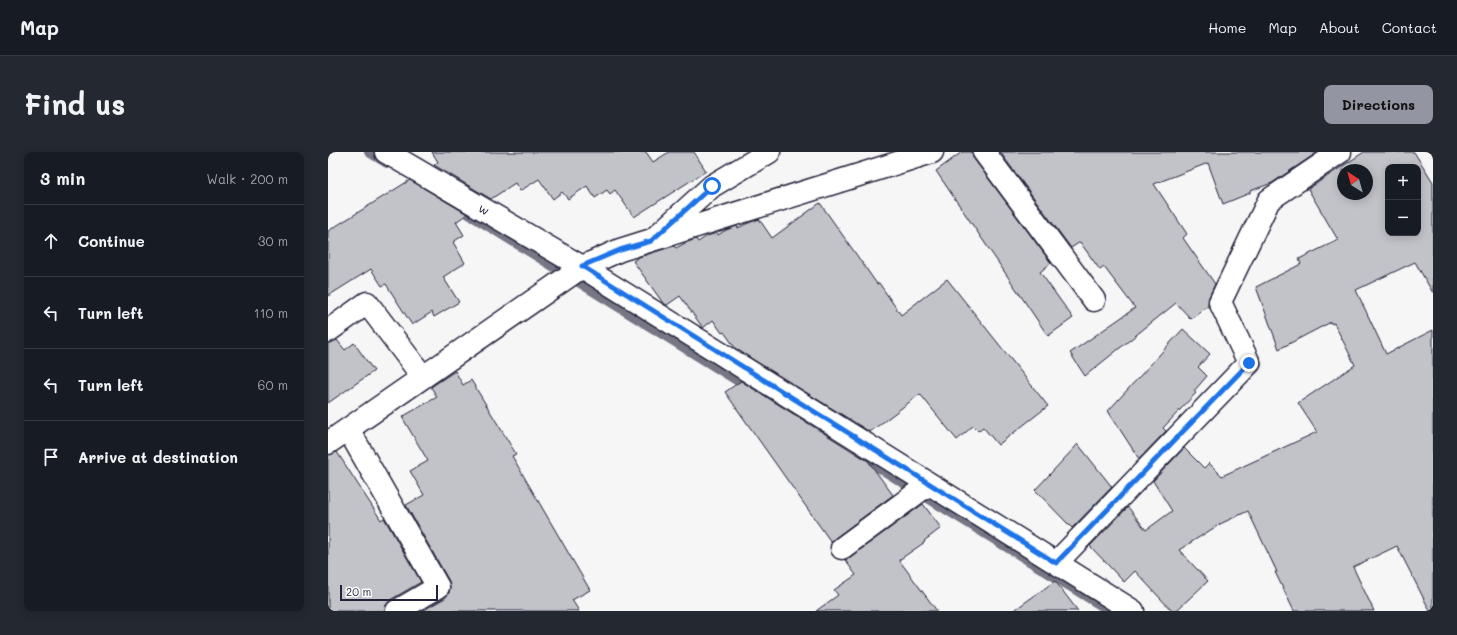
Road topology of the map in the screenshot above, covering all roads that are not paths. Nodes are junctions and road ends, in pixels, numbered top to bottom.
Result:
1 (386, 152) edge
2 (769, 152) edge
3 (932, 152) edge
4 (984, 152) edge
5 (1340, 152) edge
6 (651, 241) junction
7 (582, 266) junction
8 (1094, 300) dead end
9 (328, 331) edge
10 (423, 377) junction
11 (348, 429) junction
12 (328, 443) edge
13 (929, 484) junction
14 (842, 548) dead end
15 (1056, 563) junction
16 (397, 611) edge
17 (1133, 611) edge

1 - 7 street, w
2 - 6 street
3 - 6 street
4 - 8 street
5 - 15 street
6 - 7 street
7 - 10 street
7 - 13 street, w
9 - 10 street
10 - 11 street
11 - 12 street
11 - 16 street
13 - 14 street
13 - 15 street, w
15 - 17 street, w

